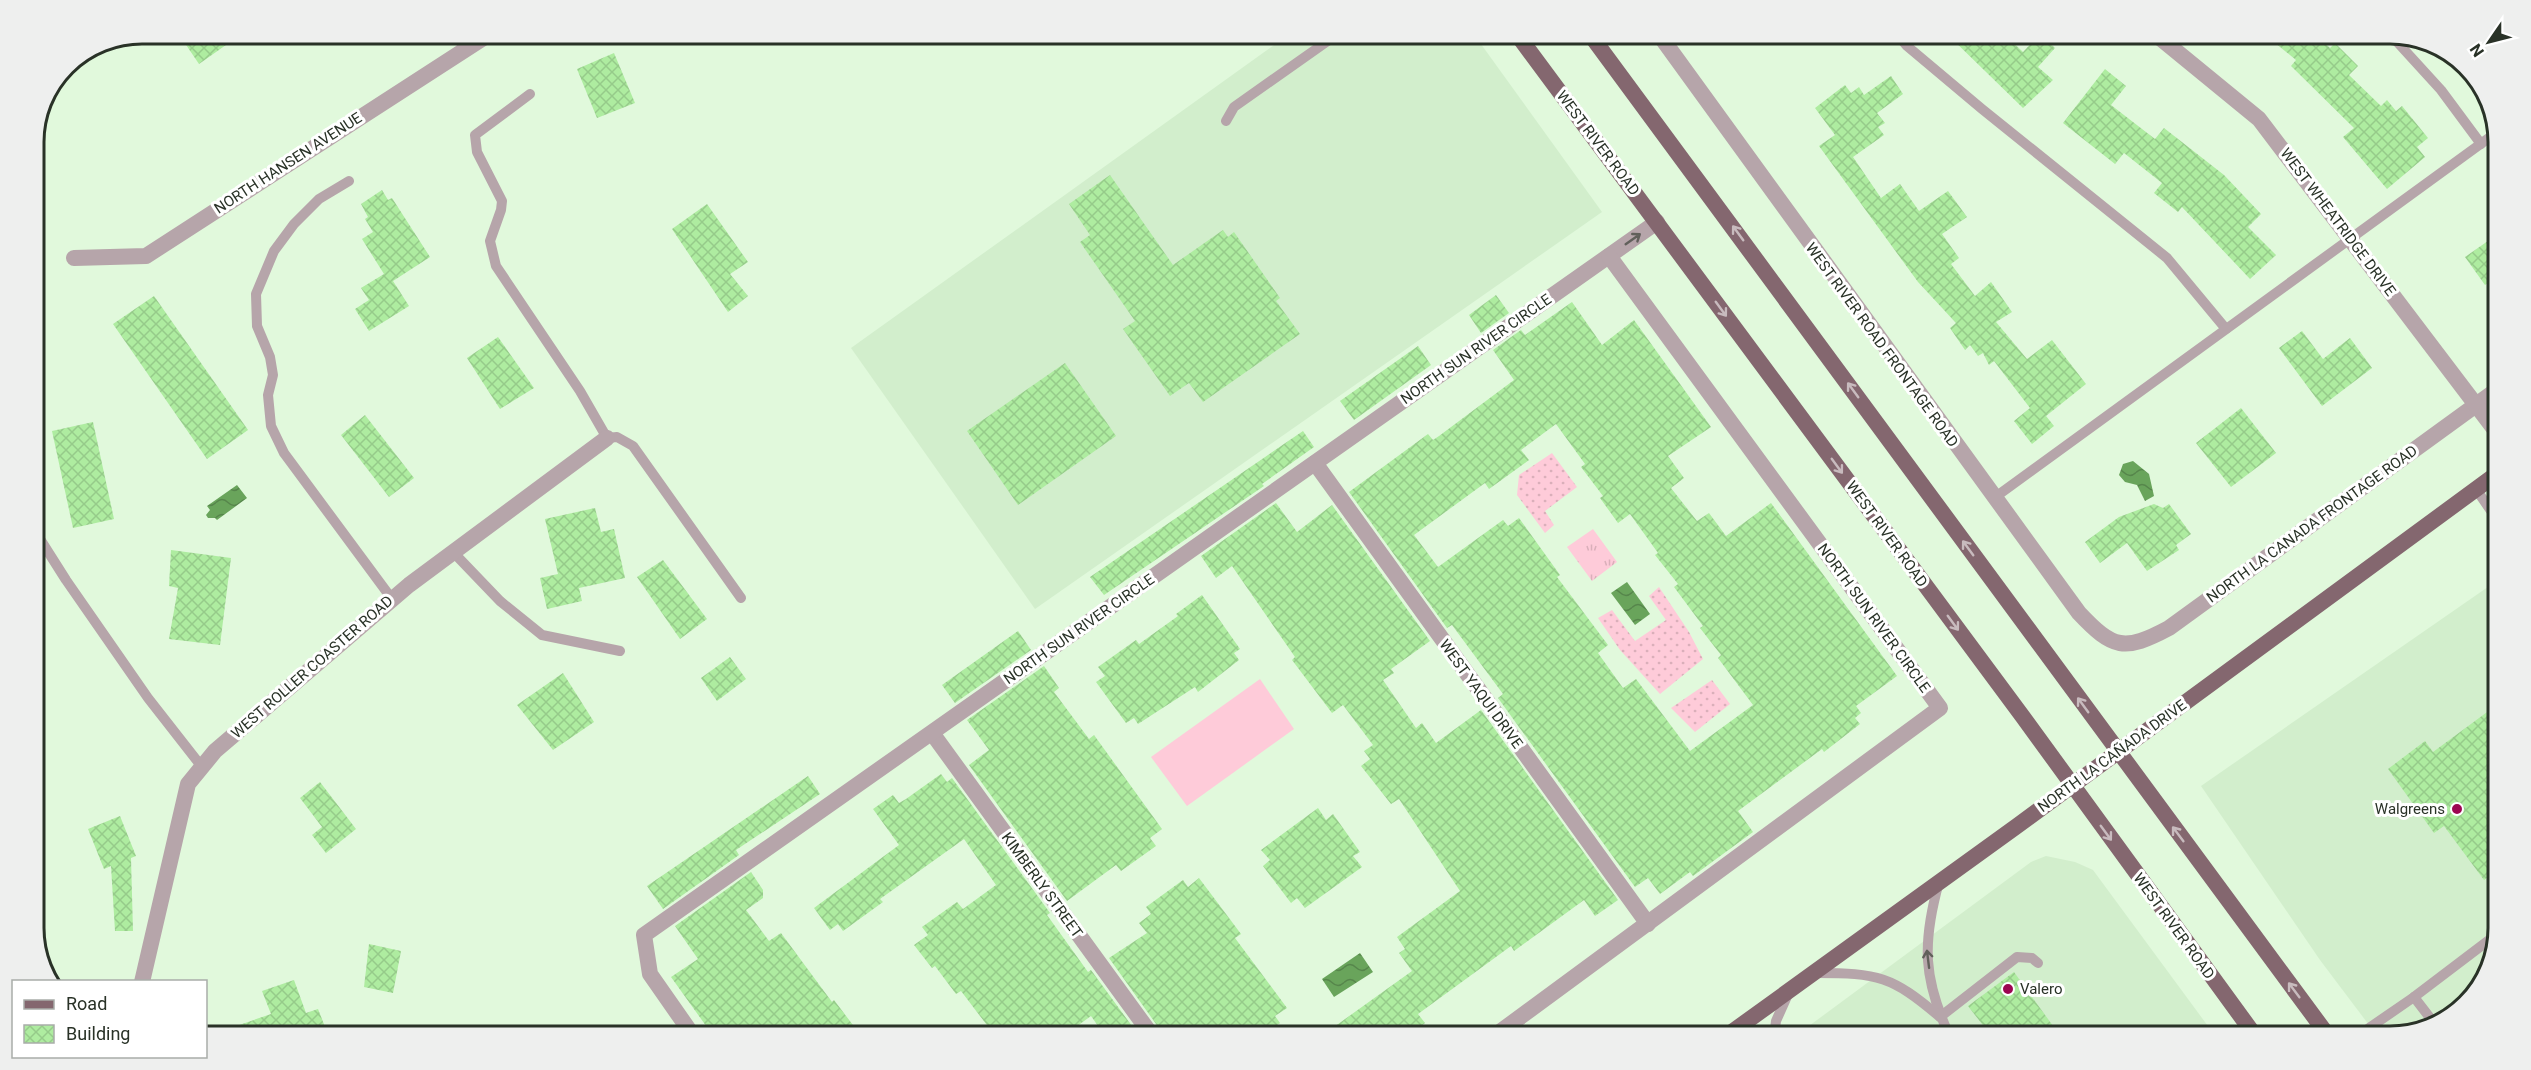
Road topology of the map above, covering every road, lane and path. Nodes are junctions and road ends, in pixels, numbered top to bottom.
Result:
1 (462, 44) edge
2 (475, 44) edge
3 (1323, 44) edge
4 (1523, 44) edge
5 (1597, 44) edge
6 (1666, 44) edge
7 (1905, 44) edge
8 (2167, 44) edge
9 (2400, 45) edge
10 (467, 50) junction
11 (530, 94) dead end
12 (1226, 121) dead end
13 (2487, 139) edge
14 (2481, 144) junction
15 (349, 181) dead end
16 (1657, 222) junction
17 (2351, 239) junction
18 (1609, 255) junction
19 (74, 258) dead end
20 (2226, 329) junction
21 (2487, 397) edge
22 (2477, 404) junction
23 (2487, 419) edge
24 (607, 438) junction
25 (1315, 463) junction
26 (2487, 481) edge
27 (2476, 489) junction
28 (1994, 498) junction
29 (2487, 506) edge
30 (44, 545) edge
31 (453, 552) junction
32 (741, 598) dead end
33 (392, 599) junction
34 (2119, 644) joint
35 (620, 651) dead end
36 (932, 733) junction
37 (2117, 753) junction
38 (202, 767) junction
39 (2072, 785) junction
40 (1940, 882) junction
41 (1648, 924) junction
42 (2487, 942) edge
43 (2038, 963) dead end
44 (1816, 973) junction
45 (142, 980) edge
46 (1789, 992) junction
47 (2414, 997) junction
48 (1940, 1017) junction
49 (2430, 1017) edge
50 (686, 1026) edge
51 (1145, 1026) edge
52 (1508, 1026) edge
53 (1741, 1026) edge
54 (1775, 1026) edge
55 (1944, 1026) edge
56 (2248, 1026) edge
57 (2321, 1026) edge
58 (2372, 1026) edge

1 - 10 lane
2 - 10 street, NORTH HANSEN AVENUE
3 - 12 lane
4 - 16 main road, WEST RIVER ROAD
37 -> 5 main road
6 - 28 street, WEST RIVER ROAD FRONTAGE ROAD
7 - 20 lane
8 - 17 street, WEST WHEATRIDGE DRIVE
9 - 14 lane
10 - 19 street, NORTH HANSEN AVENUE
11 - 24 lane
13 - 14 lane
14 - 17 lane
15 - 33 lane
18 -> 16 street, NORTH SUN RIVER CIRCLE
16 -> 39 main road, WEST RIVER ROAD
17 - 20 lane
17 - 22 street, WEST WHEATRIDGE DRIVE
18 - 25 street, NORTH SUN RIVER CIRCLE
18 - 41 street, NORTH SUN RIVER CIRCLE
20 - 28 lane
21 - 22 street, NORTH LA CANADA FRONTAGE ROAD
22 - 23 street, WEST WHEATRIDGE DRIVE
22 - 34 street, NORTH LA CANADA FRONTAGE ROAD
24 - 31 street, WEST ROLLER COASTER ROAD
24 - 32 lane
25 - 36 street, NORTH SUN RIVER CIRCLE
25 - 41 street, WEST YAQUI DRIVE
26 - 27 main road, NORTH LA CAÑADA DRIVE
27 - 29 lane
27 - 37 main road, NORTH LA CAÑADA DRIVE
28 - 34 street, WEST RIVER ROAD FRONTAGE ROAD
30 - 38 lane
31 - 33 street, WEST ROLLER COASTER ROAD
31 - 35 lane
33 - 38 street, WEST ROLLER COASTER ROAD
36 - 50 street, NORTH SUN RIVER CIRCLE
36 - 51 street, KIMBERLY STREET
37 - 39 main road, NORTH LA CAÑADA DRIVE
57 -> 37 main road
38 - 45 street, WEST ROLLER COASTER ROAD
39 - 40 main road, NORTH LA CAÑADA DRIVE
39 -> 56 main road, WEST RIVER ROAD
40 - 44 main road, NORTH LA CAÑADA DRIVE
48 -> 40 lane
41 - 52 street, NORTH SUN RIVER CIRCLE
42 - 47 lane
43 - 48 lane
44 - 46 main road, NORTH LA CAÑADA DRIVE
44 - 48 lane
46 - 53 main road, NORTH LA CAÑADA DRIVE
46 - 54 lane
47 - 49 lane
47 - 58 lane
48 - 55 lane

